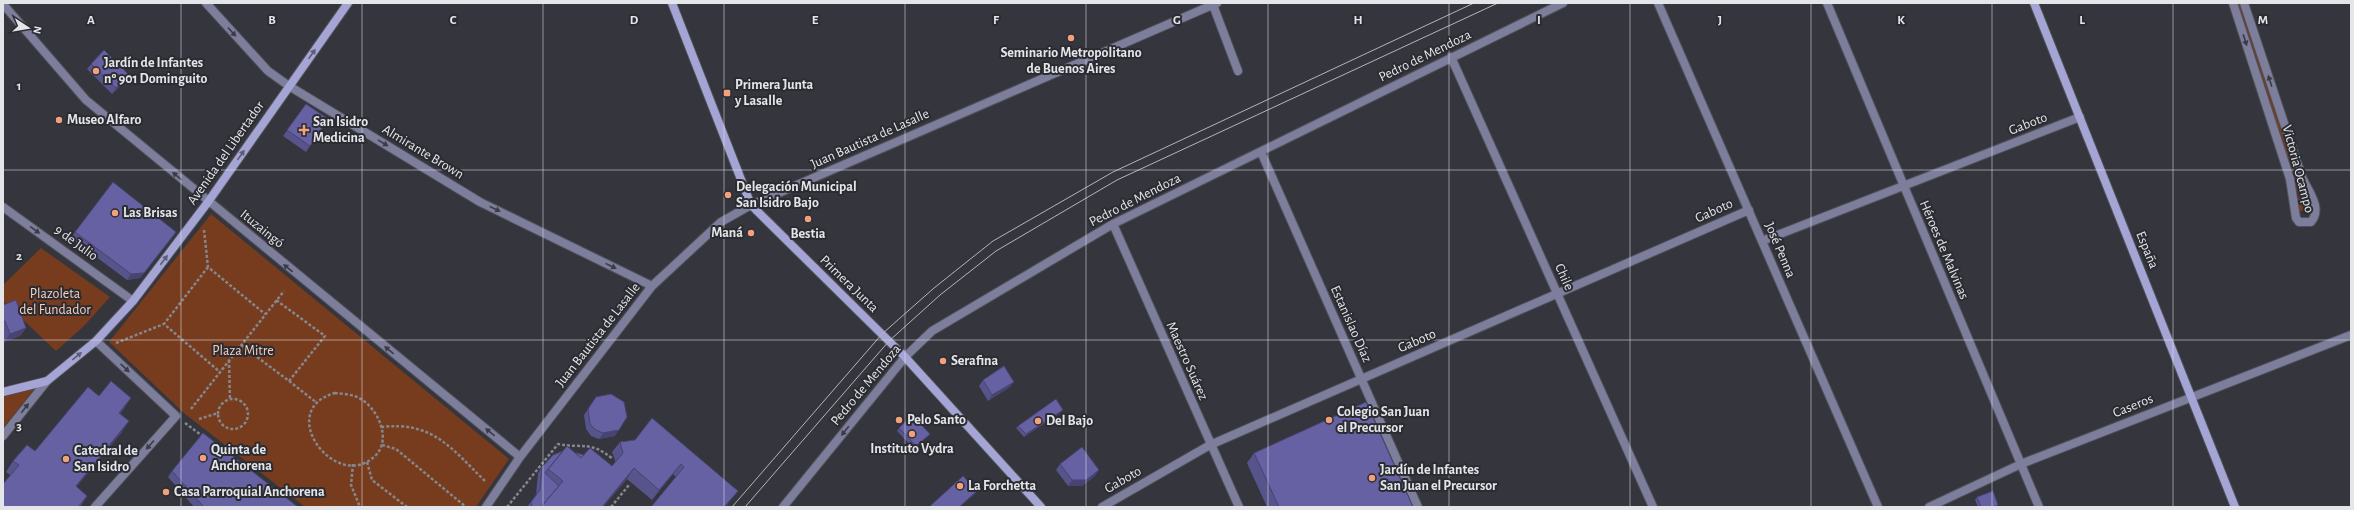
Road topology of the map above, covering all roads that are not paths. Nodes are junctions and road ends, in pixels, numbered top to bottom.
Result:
1 (206, 3) edge
2 (348, 3) edge
3 (672, 3) edge
4 (1563, 3) edge
5 (1658, 3) edge
6 (1827, 3) edge
7 (2034, 3) edge
8 (2233, 3) edge
9 (2244, 3) edge
10 (3, 4) edge
11 (1215, 4) edge
12 (1451, 57) junction
13 (1238, 71) dead end
14 (289, 86) junction
15 (2275, 97) junction
16 (2265, 102) junction
17 (2080, 117) junction
18 (1261, 152) junction
19 (1903, 186) junction
20 (2311, 198) junction
21 (208, 202) junction
22 (2295, 204) junction
23 (751, 205) junction
24 (3, 207) edge
25 (1749, 210) junction
26 (1113, 224) junction
27 (1762, 241) junction
28 (652, 286) junction
29 (1558, 294) junction
30 (133, 301) junction
31 (2351, 335) edge
32 (96, 341) junction
33 (905, 357) junction
34 (1361, 379) junction
35 (47, 381) junction
36 (3, 392) edge
37 (2192, 396) junction
38 (3, 436) edge
39 (1210, 445) junction
40 (520, 457) junction
41 (2021, 464) junction
42 (95, 507) edge
43 (486, 507) edge
44 (783, 507) edge
45 (1041, 507) edge
46 (1102, 507) edge
47 (1239, 507) edge
48 (1418, 507) edge
49 (1653, 507) edge
50 (1878, 507) edge
51 (1929, 507) edge
52 (2039, 507) edge
53 (2235, 507) edge

1 -> 14 street, Almirante Brown
14 -> 2 street, Avenida del Libertador
3 - 23 street, Primera Junta
4 - 12 street, Pedro de Mendoza
5 - 25 street, José Penna
6 - 19 street, Héroes de Malvinas
7 - 17 street, España
8 -> 16 street, Victoria Ocampo
15 -> 9 street, Victoria Ocampo
21 -> 10 street, Ituzaingó
11 - 13 street
11 - 23 street, Juan Bautista de Lasalle
12 - 18 street, Pedro de Mendoza
12 - 29 street, Chile
21 -> 14 street, Avenida del Libertador
14 -> 28 street, Almirante Brown
15 - 16 street
15 - 20 street, Victoria Ocampo
16 - 22 street, Victoria Ocampo
17 - 19 street, Gaboto
17 - 37 street, España
18 - 26 street, Pedro de Mendoza
18 - 34 street, Estanislao Díaz
19 - 27 street, Gaboto
19 - 41 street, Héroes de Malvinas
20 - 22 street
20 - 22 street, Victoria Ocampo
30 -> 21 street, Avenida del Libertador
40 -> 21 street, Ituzaingó
23 - 28 street, Juan Bautista de Lasalle
23 - 33 street, Primera Junta
24 -> 30 street, 9 de Julio
25 - 27 street, José Penna
25 - 29 street, Gaboto
26 - 33 street, Pedro de Mendoza
26 - 39 street, Maestro Suárez
27 - 50 street, José Penna
28 - 40 street, Juan Bautista de Lasalle
29 - 34 street, Gaboto
29 - 49 street, Chile
30 - 32 street, Avenida del Libertador
31 - 37 street, Caseros
35 -> 32 street, Avenida del Libertador
32 -> 42 street
33 -> 44 street, Pedro de Mendoza
33 - 45 street, Primera Junta
34 - 39 street, Gaboto
34 - 48 street, Estanislao Díaz
35 - 36 street, Avenida del Libertador
38 -> 35 street
37 - 41 street, Caseros
37 - 53 street, España
39 - 46 street, Gaboto
39 - 47 street, Maestro Suárez
40 - 43 street, Juan Bautista de Lasalle
41 - 51 street, Caseros
41 - 52 street, Héroes de Malvinas

